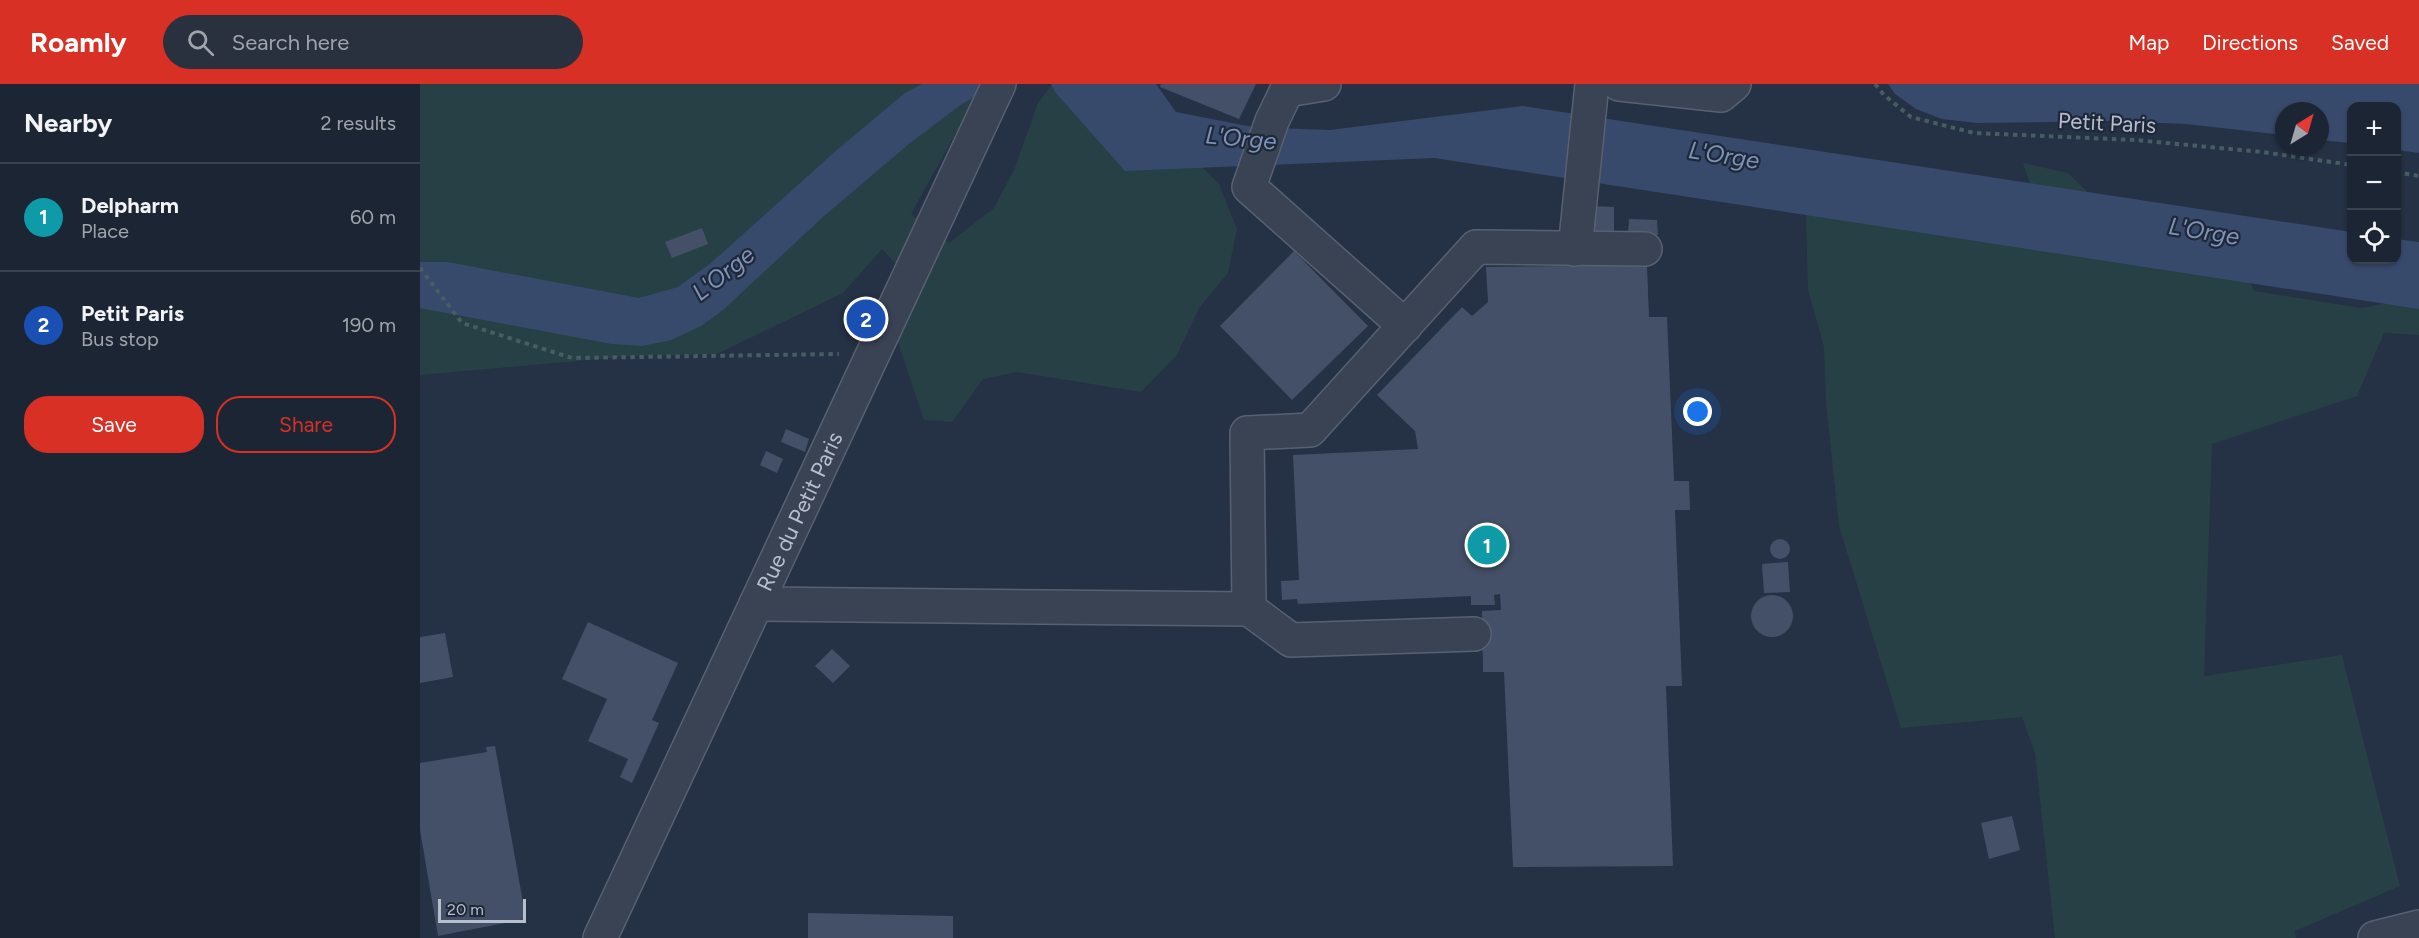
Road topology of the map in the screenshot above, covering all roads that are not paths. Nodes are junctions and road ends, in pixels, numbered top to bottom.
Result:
1 (999, 84) edge
2 (1324, 84) edge
3 (1619, 84) edge
4 (1734, 84) edge
5 (1591, 98) edge
6 (1575, 249) junction
7 (1646, 249) dead end
8 (1405, 326) junction
9 (756, 604) junction
10 (1249, 609) junction
11 (1474, 634) dead end
12 (2419, 927) edge
13 (600, 938) edge
14 (2375, 938) edge

1 - 9 street, Rue du Petit Paris
2 - 8 street
3 - 4 street
5 - 6 street
6 - 7 street
6 - 8 street
8 - 10 street
9 - 10 street
9 - 13 street, Rue du Petit Paris
10 - 11 street
12 - 14 street

